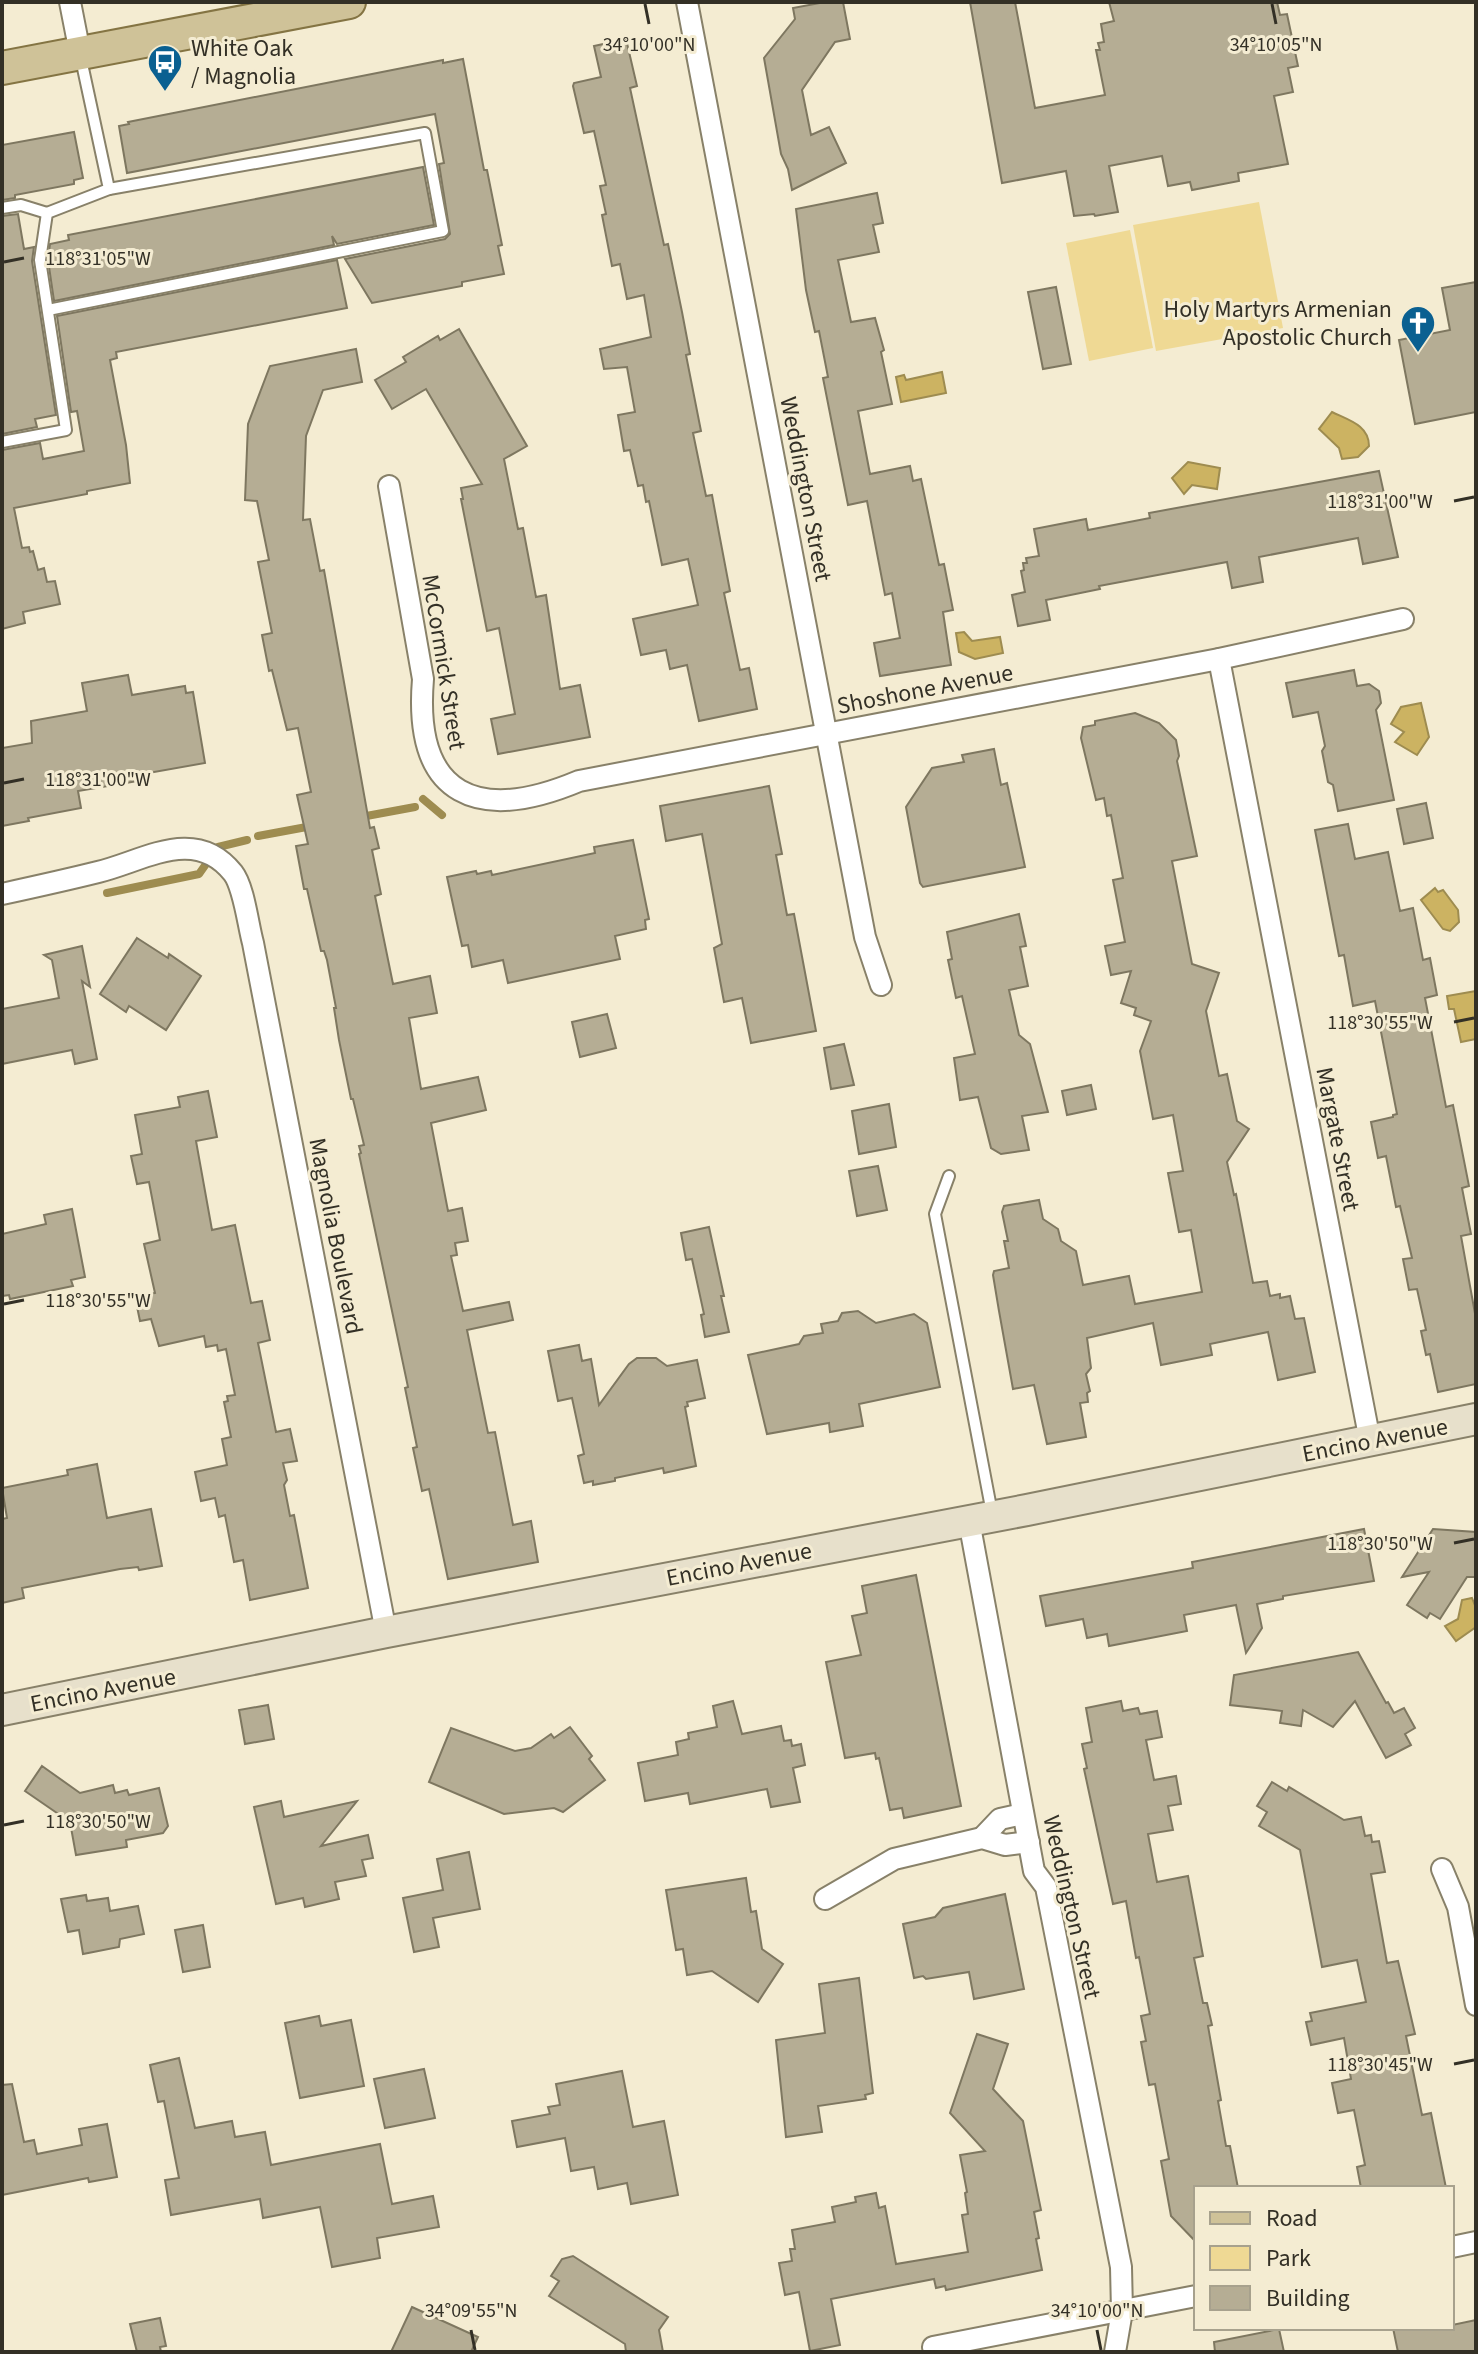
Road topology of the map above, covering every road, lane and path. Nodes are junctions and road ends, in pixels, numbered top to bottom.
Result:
1 (70, 2) edge
2 (349, 2) edge
3 (687, 2) edge
4 (80, 53) junction
5 (2, 68) edge
6 (109, 189) junction
7 (2, 208) edge
8 (47, 213) junction
9 (48, 310) junction
10 (2, 442) edge
11 (389, 486) dead end
12 (1403, 619) dead end
13 (1219, 659) junction
14 (826, 734) junction
15 (458, 791) joint
16 (2, 894) edge
17 (881, 985) dead end
18 (949, 1176) dead end
19 (1476, 1419) edge
20 (1370, 1441) junction
21 (981, 1519) junction
22 (386, 1632) junction
23 (2, 1710) edge
24 (1023, 1814) junction
25 (982, 1838) junction
26 (1029, 1842) junction
27 (1442, 1869) dead end
28 (825, 1899) dead end
29 (1476, 2005) edge
30 (1476, 2242) edge
31 (1454, 2247) edge
32 (1194, 2296) edge
33 (1122, 2311) junction
34 (933, 2347) dead end
35 (1115, 2352) edge

1 - 4 street
2 - 4 main road
3 - 14 street, Weddington Street
4 - 5 main road
4 - 6 lane
6 - 8 lane
6 - 9 lane
7 - 8 lane
8 - 9 lane
9 - 10 lane
11 - 15 street, McCormick Street
12 - 13 street, Shoshone Avenue
13 - 14 street, Shoshone Avenue
13 - 20 street, Margate Street
14 - 15 street, Shoshone Avenue
14 - 17 street, Weddington Street
16 - 22 street, Magnolia Boulevard
18 - 21 lane, Weddington Street
19 - 20 street, Encino Avenue
20 - 21 street, Encino Avenue
21 - 22 street, Encino Avenue
21 - 24 street, Weddington Street
22 - 23 street, Encino Avenue
24 - 25 street
24 - 26 street, Weddington Street
25 - 26 street
25 - 28 street
26 - 33 street, Weddington Street
27 - 29 street
30 - 31 street
32 - 33 street
33 - 34 street
33 - 35 street, Weddington Street

